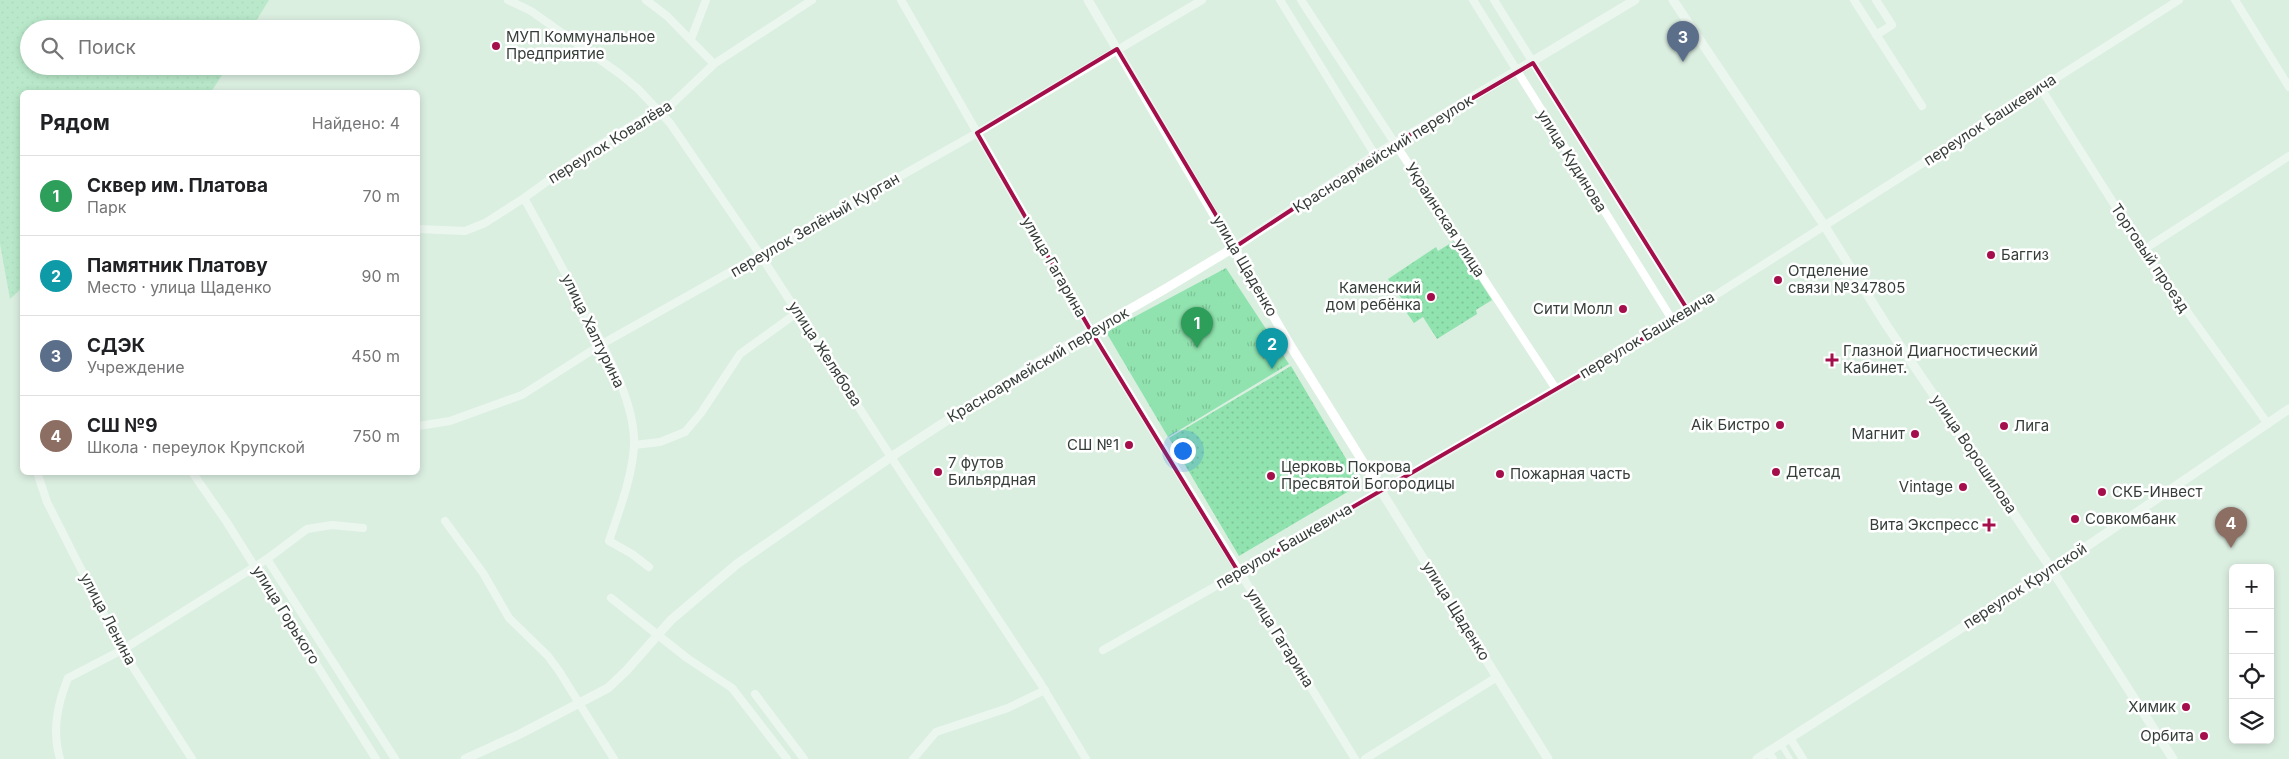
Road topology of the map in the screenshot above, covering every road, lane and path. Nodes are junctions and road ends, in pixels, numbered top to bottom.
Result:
1 (508, 0) edge
2 (646, 0) edge
3 (706, 0) edge
4 (812, 0) edge
5 (901, 0) edge
6 (1088, 0) edge
7 (1202, 0) edge
8 (1280, 0) edge
9 (1301, 0) edge
10 (1473, 0) edge
11 (1494, 0) edge
12 (1635, 0) edge
13 (1673, 0) edge
14 (1854, 0) edge
15 (1876, 0) edge
16 (2179, 0) edge
17 (2235, 0) edge
18 (1876, 35) junction
19 (691, 39) junction
20 (1117, 49) junction
21 (1533, 63) junction
22 (714, 64) junction
23 (1517, 73) junction
24 (2040, 87) junction
25 (2289, 87) edge
26 (1922, 106) dead end
27 (661, 112) junction
28 (977, 133) junction
29 (1396, 143) junction
30 (1375, 155) junction
31 (2289, 156) edge
32 (524, 198) junction
33 (1824, 225) junction
34 (420, 229) edge
35 (1235, 247) junction
36 (2142, 250) junction
37 (761, 256) junction
38 (798, 312) junction
39 (1689, 312) junction
40 (1673, 321) junction
41 (1091, 331) junction
42 (602, 344) junction
43 (1556, 389) junction
44 (2289, 409) edge
45 (2268, 424) junction
46 (420, 426) edge
47 (634, 446) junction
48 (891, 457) junction
49 (38, 475) edge
50 (194, 475) edge
51 (1381, 490) junction
52 (445, 521) dead end
53 (363, 528) dead end
54 (267, 559) junction
55 (255, 566) junction
56 (649, 568) dead end
57 (2052, 570) junction
58 (1239, 573) junction
59 (611, 598) dead end
60 (657, 635) junction
61 (122, 650) junction
62 (1103, 650) dead end
63 (1497, 678) junction
64 (1045, 690) junction
65 (755, 694) dead end
66 (579, 705) junction
67 (1790, 738) junction
68 (1781, 744) junction
69 (1771, 756) edge
70 (60, 759) edge
71 (192, 759) edge
72 (376, 759) edge
73 (395, 759) edge
74 (465, 759) edge
75 (614, 759) edge
76 (787, 759) edge
77 (804, 759) edge
78 (913, 759) edge
79 (1086, 759) edge
80 (1355, 759) edge
81 (1365, 759) edge
82 (1548, 759) edge
83 (1757, 759) edge
84 (1790, 759) edge
85 (1803, 759) edge
86 (2173, 759) edge

1 - 27 street, улица Желябова
2 - 19 street
3 - 19 street
4 - 22 street, переулок Ковалёва
5 - 28 street, улица Гагарина
6 - 20 street, улица Щаденко
7 - 20 street, переулок Зелёный Курган
8 - 30 street
9 - 29 street, Украинская улица
10 - 23 street, улица Кудинова
11 - 21 street, улица Кудинова
12 - 21 street, Красноармейский переулок
13 - 33 street, улица Ворошилова
14 - 18 street
15 - 18 street
16 - 24 street, переулок Башкевича
17 - 25 street
18 - 26 street
19 - 22 street
20 - 28 street, переулок Зелёный Курган
20 - 35 street, улица Щаденко
21 - 23 street, Красноармейский переулок
21 - 39 street, улица Кудинова
22 - 27 street, переулок Ковалёва
23 - 29 street, Красноармейский переулок
23 - 40 street, улица Кудинова
24 - 33 street, переулок Башкевича
24 - 36 street, Торговый проезд
27 - 32 street, переулок Ковалёва
27 - 37 street, улица Желябова
28 - 37 street, переулок Зелёный Курган
28 - 41 street, улица Гагарина
29 - 30 street, Красноармейский переулок
29 - 43 street, Украинская улица
30 - 35 street, Красноармейский переулок
31 - 36 street
32 - 34 street, переулок Ковалёва
32 - 42 street, улица Халтурина
33 - 39 street, переулок Башкевича
33 - 57 street, улица Ворошилова
35 - 41 street, Красноармейский переулок
35 - 51 street, улица Щаденко
36 - 45 street, Торговый проезд
37 - 38 street, улица Желябова
37 - 42 street, переулок Зелёный Курган
38 - 47 street
38 - 48 street, улица Желябова
39 - 40 street, переулок Башкевича
40 - 43 street, переулок Башкевича
41 - 48 street, Красноармейский переулок
41 - 58 street, улица Гагарина
42 - 46 street, переулок Зелёный Курган
42 - 47 street, улица Халтурина
43 - 51 street, переулок Башкевича
44 - 45 street, переулок Крупской
45 - 57 street, переулок Крупской
47 - 56 street, улица Халтурина
48 - 60 street, Красноармейский переулок
48 - 64 street, улица Желябова
49 - 61 street, улица Ленина
50 - 55 street, улица Горького
51 - 58 street, переулок Башкевича
51 - 63 street, улица Щаденко
52 - 66 street
53 - 54 street
54 - 55 street
54 - 73 street, улица Горького
55 - 61 street
55 - 72 street, улица Горького
57 - 67 street, переулок Крупской
57 - 86 street, улица Ворошилова
58 - 62 street, переулок Башкевича
58 - 80 street, улица Гагарина
59 - 60 street
60 - 66 street, Красноармейский переулок
60 - 76 street
61 - 70 street
61 - 71 street, улица Ленина
63 - 81 street
63 - 82 street, улица Щаденко
64 - 78 street
64 - 79 street, улица Желябова
65 - 77 street
66 - 74 street, Красноармейский переулок
66 - 75 street
67 - 68 street, переулок Крупской
67 - 85 street
68 - 69 street, переулок Крупской
68 - 84 street
69 - 83 street, переулок Крупской

